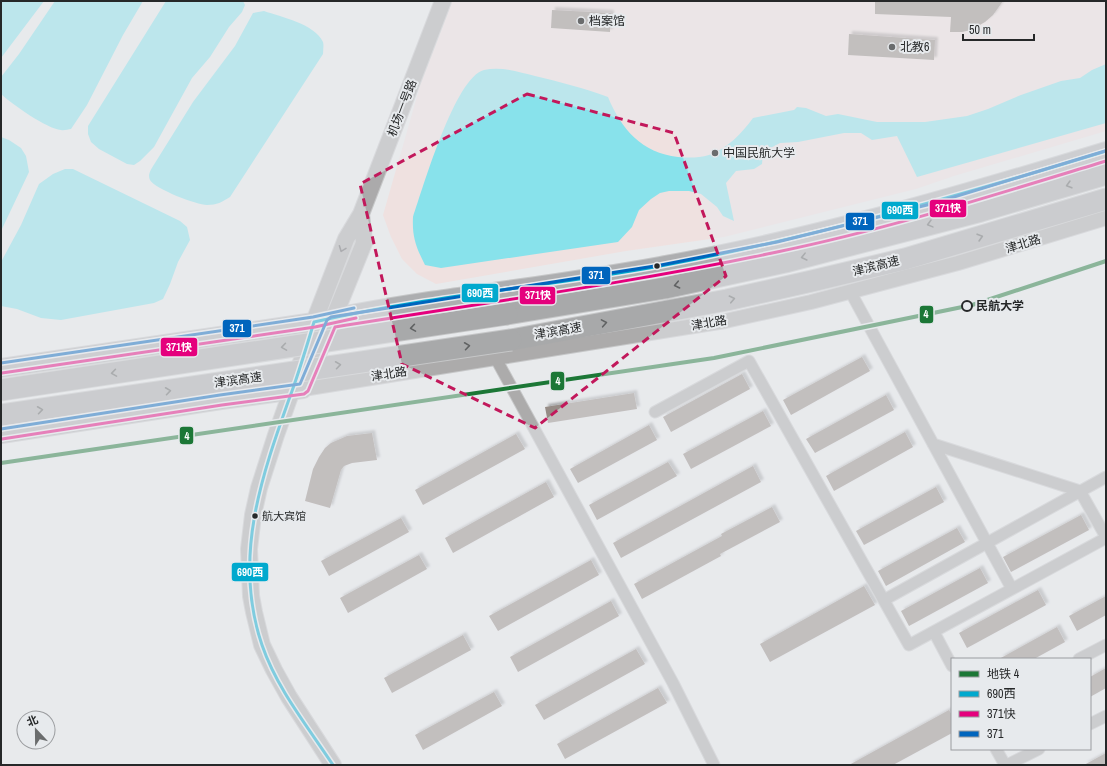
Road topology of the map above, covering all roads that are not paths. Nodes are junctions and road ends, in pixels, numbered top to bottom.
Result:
1 (443, 1) edge
2 (1106, 151) edge
3 (1106, 156) edge
4 (1106, 174) edge
5 (1106, 199) edge
6 (361, 214) junction
7 (1106, 218) edge
8 (850, 292) junction
9 (333, 320) junction
10 (314, 322) junction
11 (495, 357) junction
12 (1, 368) edge
13 (298, 389) junction
14 (1, 390) edge
15 (655, 412) dead end
16 (1, 416) edge
17 (1, 434) edge
18 (933, 444) junction
19 (1106, 477) edge
20 (1080, 491) junction
21 (1106, 538) edge
22 (986, 543) junction
23 (1012, 590) junction
24 (884, 600) junction
25 (934, 632) junction
26 (1106, 645) edge
27 (1081, 658) edge
28 (951, 664) edge
29 (1106, 716) edge
30 (1091, 724) edge
31 (997, 750) edge
32 (1037, 750) edge
33 (333, 765) edge
34 (338, 765) edge
35 (714, 765) edge
36 (1006, 765) edge

1 - 6 main road, 机场一号路
2 - 9 main road
3 - 9 main road
4 -> 14 highway, 津滨高速, bridge
16 -> 5 highway, 津滨高速, bridge
6 - 9 main road, 机场一号路
6 -> 10 main road, 机场一号路
7 - 8 street, 津北路
8 - 11 street, 津北路
8 - 18 street
9 - 10 main road
9 - 13 main road, 机场一号路
10 - 12 main road
10 - 13 main road, 机场一号路
11 - 13 street, 津北路
11 - 35 street
13 - 17 main road
13 - 33 main road
13 - 34 main road
15 - 24 street
18 - 20 street
18 - 22 street
19 - 20 street
20 - 21 street
20 - 22 street
21 - 23 street
22 - 23 street
22 - 24 street
23 - 25 street
24 - 25 street
25 - 28 street
26 - 27 street
29 - 30 street
31 - 36 street
32 - 36 street

